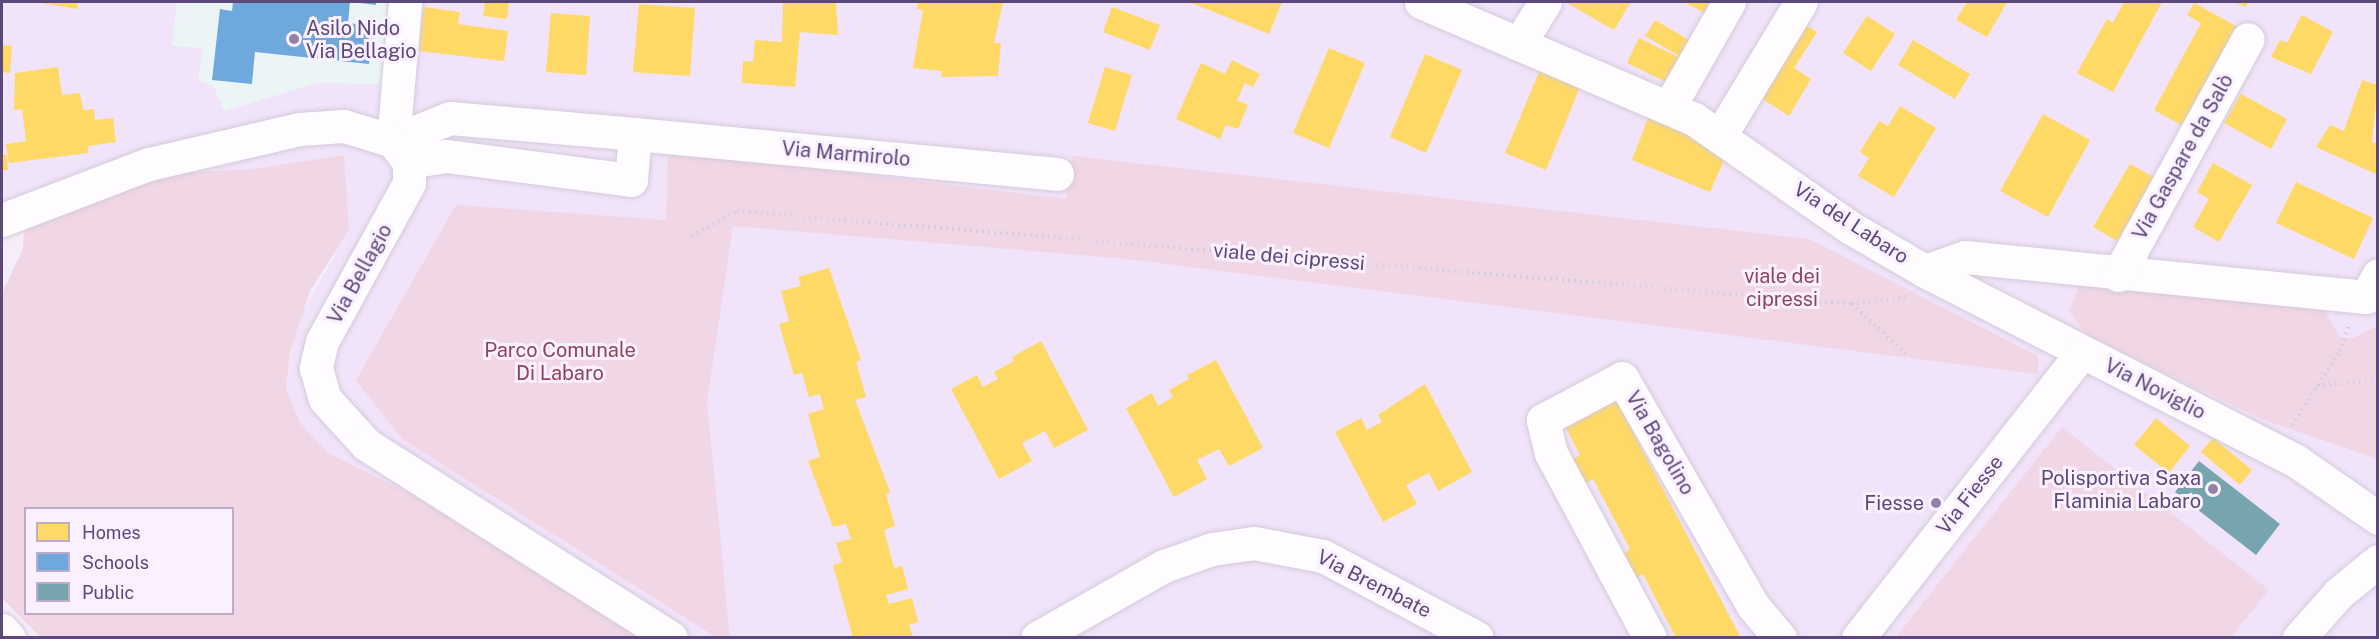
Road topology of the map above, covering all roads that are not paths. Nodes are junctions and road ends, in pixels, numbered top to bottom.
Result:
1 (405, 2) edge
2 (1422, 2) edge
3 (1545, 2) edge
4 (1729, 2) edge
5 (1800, 2) edge
6 (2248, 39) dead end
7 (1519, 44) junction
8 (1669, 107) junction
9 (635, 134) junction
10 (1721, 134) junction
11 (401, 152) junction
12 (1057, 174) dead end
13 (2, 220) edge
14 (2118, 275) junction
15 (1922, 284) junction
16 (2372, 286) edge
17 (2082, 352) junction
18 (2378, 518) edge
19 (2378, 561) edge
20 (2, 630) edge
21 (9, 638) edge
22 (671, 638) edge
23 (1037, 638) edge
24 (1477, 638) edge
25 (1650, 638) edge
26 (1780, 638) edge
27 (1858, 638) edge
28 (2299, 638) edge

1 - 11 street, Via Bellagio
2 - 7 street, Via del Labaro
3 - 7 street
4 - 8 street
5 - 10 street
6 - 14 street, Via Gaspare da Salò
7 - 8 street, Via del Labaro
8 - 10 street, Via del Labaro
9 - 11 street, Via Marmirolo
9 - 11 street
9 - 12 street, Via Marmirolo
10 - 15 street, Via del Labaro
11 - 13 street
11 - 22 street, Via Bellagio
14 - 15 street, Via del Labaro
14 - 16 street, Via del Labaro
15 - 17 street, Via Noviglio
17 - 18 street, Via Noviglio
17 - 27 street, Via Fiesse
19 - 28 street
20 - 21 street
23 - 24 street, Via Brembate
25 - 26 street, Via Bagolino

